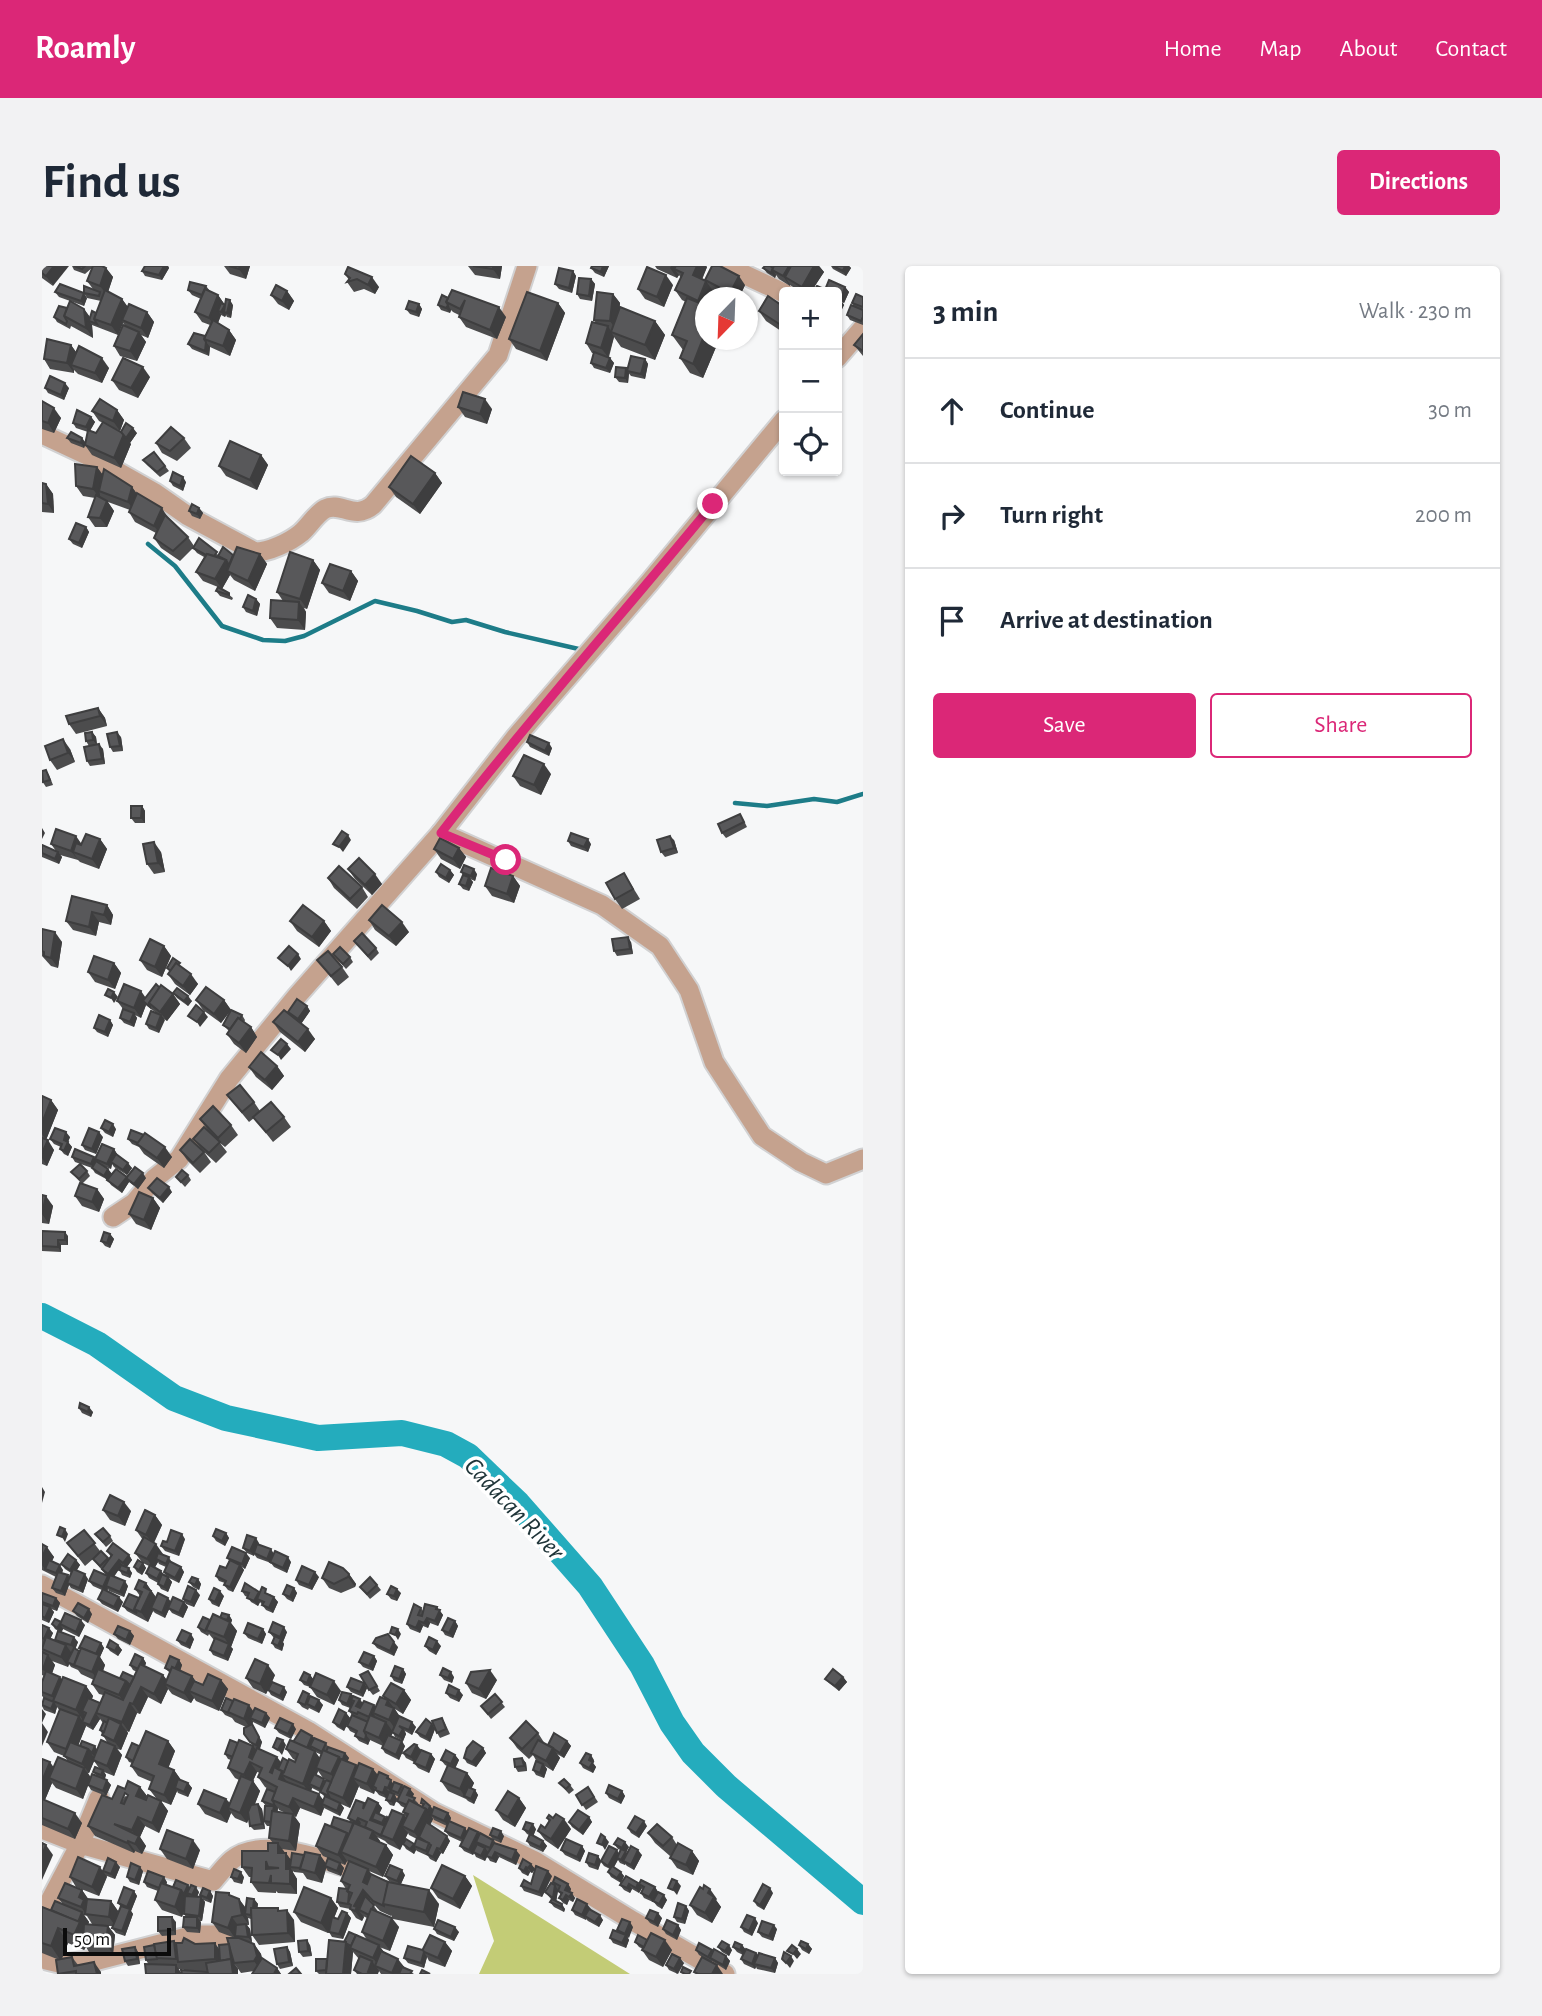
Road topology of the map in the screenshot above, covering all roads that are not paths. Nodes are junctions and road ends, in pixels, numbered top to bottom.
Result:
1 (527, 266) edge
2 (726, 266) edge
3 (779, 291) edge
4 (863, 328) edge
5 (842, 350) edge
6 (779, 426) edge
7 (42, 434) edge
8 (441, 833) junction
9 (863, 1159) edge
10 (113, 1217) dead end
11 (42, 1585) edge
12 (99, 1798) edge
13 (42, 1829) edge
14 (80, 1844) junction
15 (344, 1866) edge
16 (42, 1916) edge
17 (231, 1940) edge
18 (42, 1959) edge
19 (725, 1974) edge

1 - 7 street
2 - 3 street
4 - 5 street
6 - 8 street
8 - 9 street
8 - 10 street
11 - 19 street
12 - 14 street
13 - 14 street
14 - 15 street
14 - 16 street
17 - 18 street

